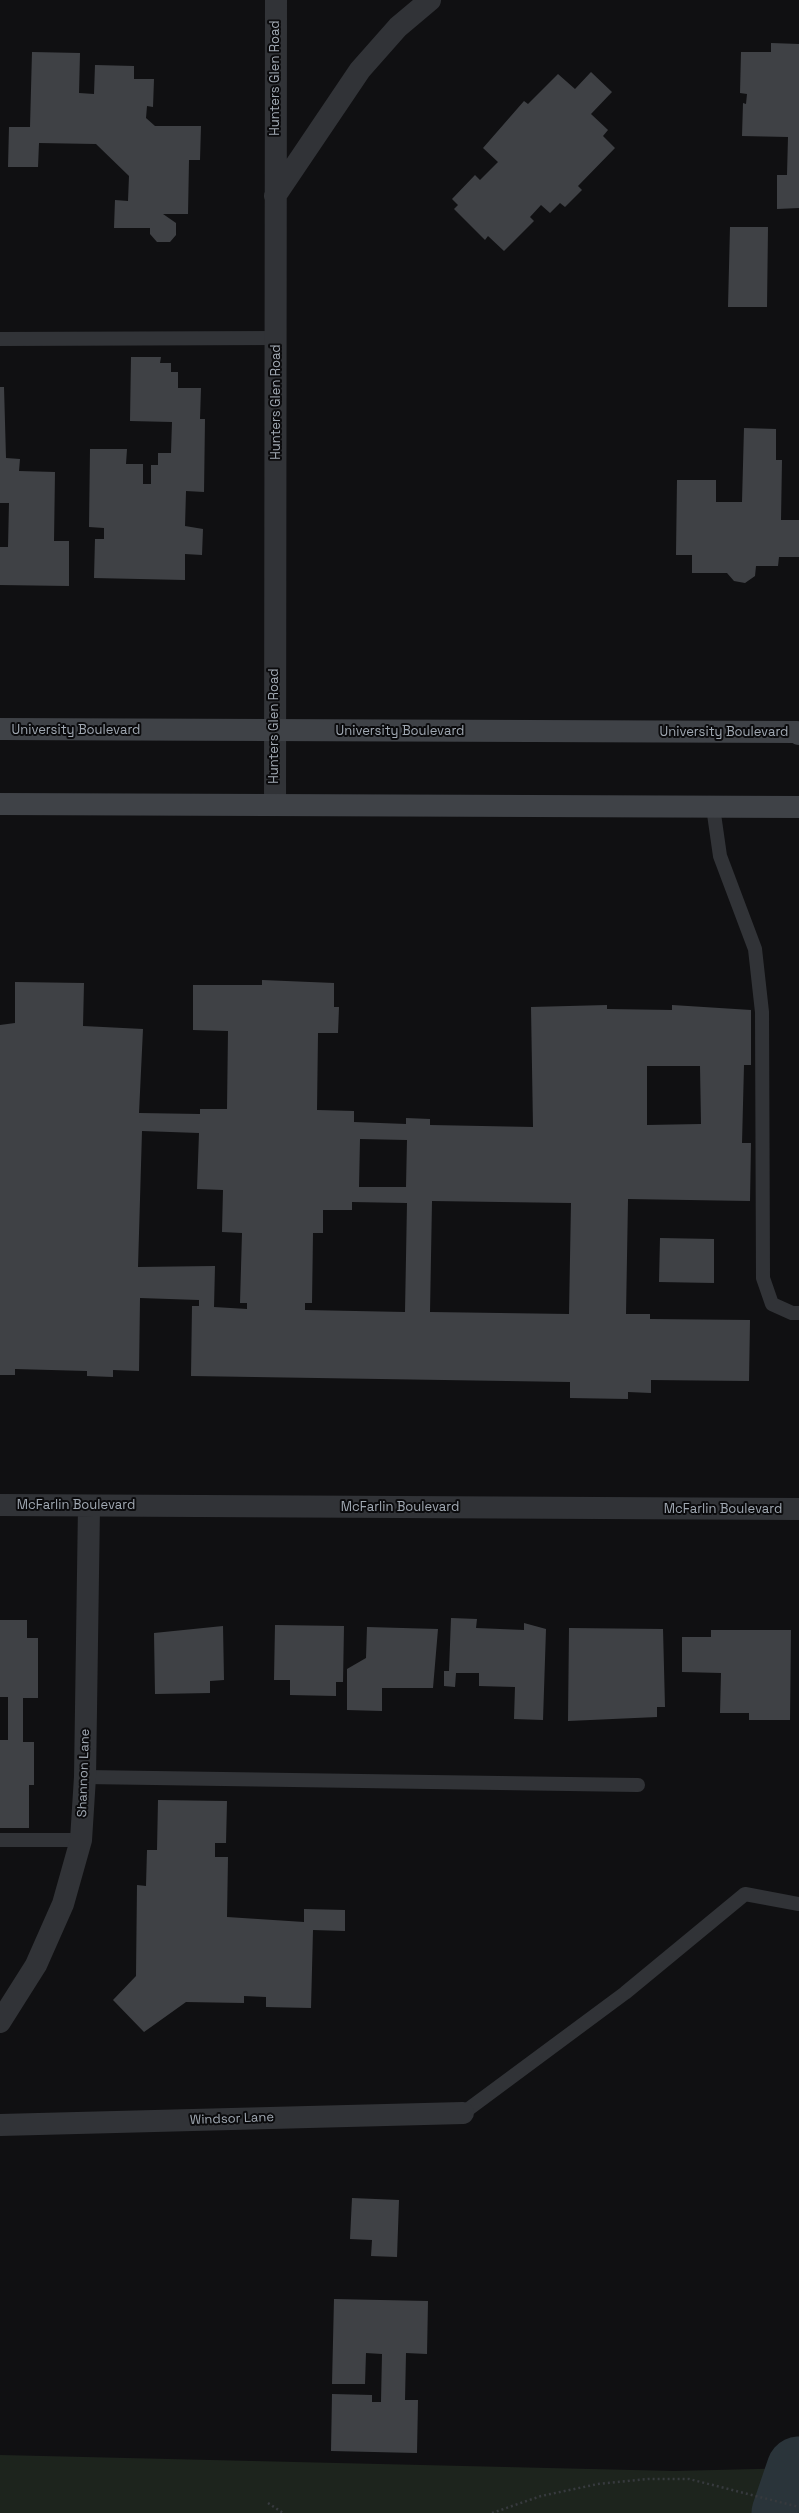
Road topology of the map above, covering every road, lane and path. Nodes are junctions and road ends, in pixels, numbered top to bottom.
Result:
1 (276, 0) edge
2 (430, 0) edge
3 (275, 196) junction
4 (277, 338) junction
5 (0, 339) edge
6 (0, 730) edge
7 (274, 730) junction
8 (799, 734) edge
9 (0, 804) edge
10 (275, 805) junction
11 (712, 807) junction
12 (799, 807) edge
13 (799, 1313) edge
14 (0, 1505) edge
15 (89, 1506) junction
16 (799, 1509) edge
17 (85, 1777) junction
18 (638, 1785) dead end
19 (0, 1840) edge
20 (81, 1840) junction
21 (799, 1904) edge
22 (0, 2022) edge
23 (463, 2112) joint
24 (0, 2125) edge
25 (268, 2504) dead end
26 (799, 2507) edge
27 (283, 2513) edge
28 (492, 2513) edge

1 - 3 street, Hunters Glen Road
2 - 3 street
3 - 4 street, Hunters Glen Road
4 - 5 lane
4 - 7 street, Hunters Glen Road
6 - 7 street, University Boulevard
7 - 8 street, University Boulevard
7 - 10 street, Hunters Glen Road
9 - 10 street
10 - 11 street
11 - 12 street
11 - 13 lane
14 - 15 street, McFarlin Boulevard
15 - 16 street, McFarlin Boulevard
15 - 17 street, Shannon Lane
17 - 18 lane
17 - 20 street, Shannon Lane
19 - 20 lane
20 - 22 street, Shannon Lane
21 - 23 lane
23 - 24 street, Windsor Lane
25 - 27 path
26 - 28 path

